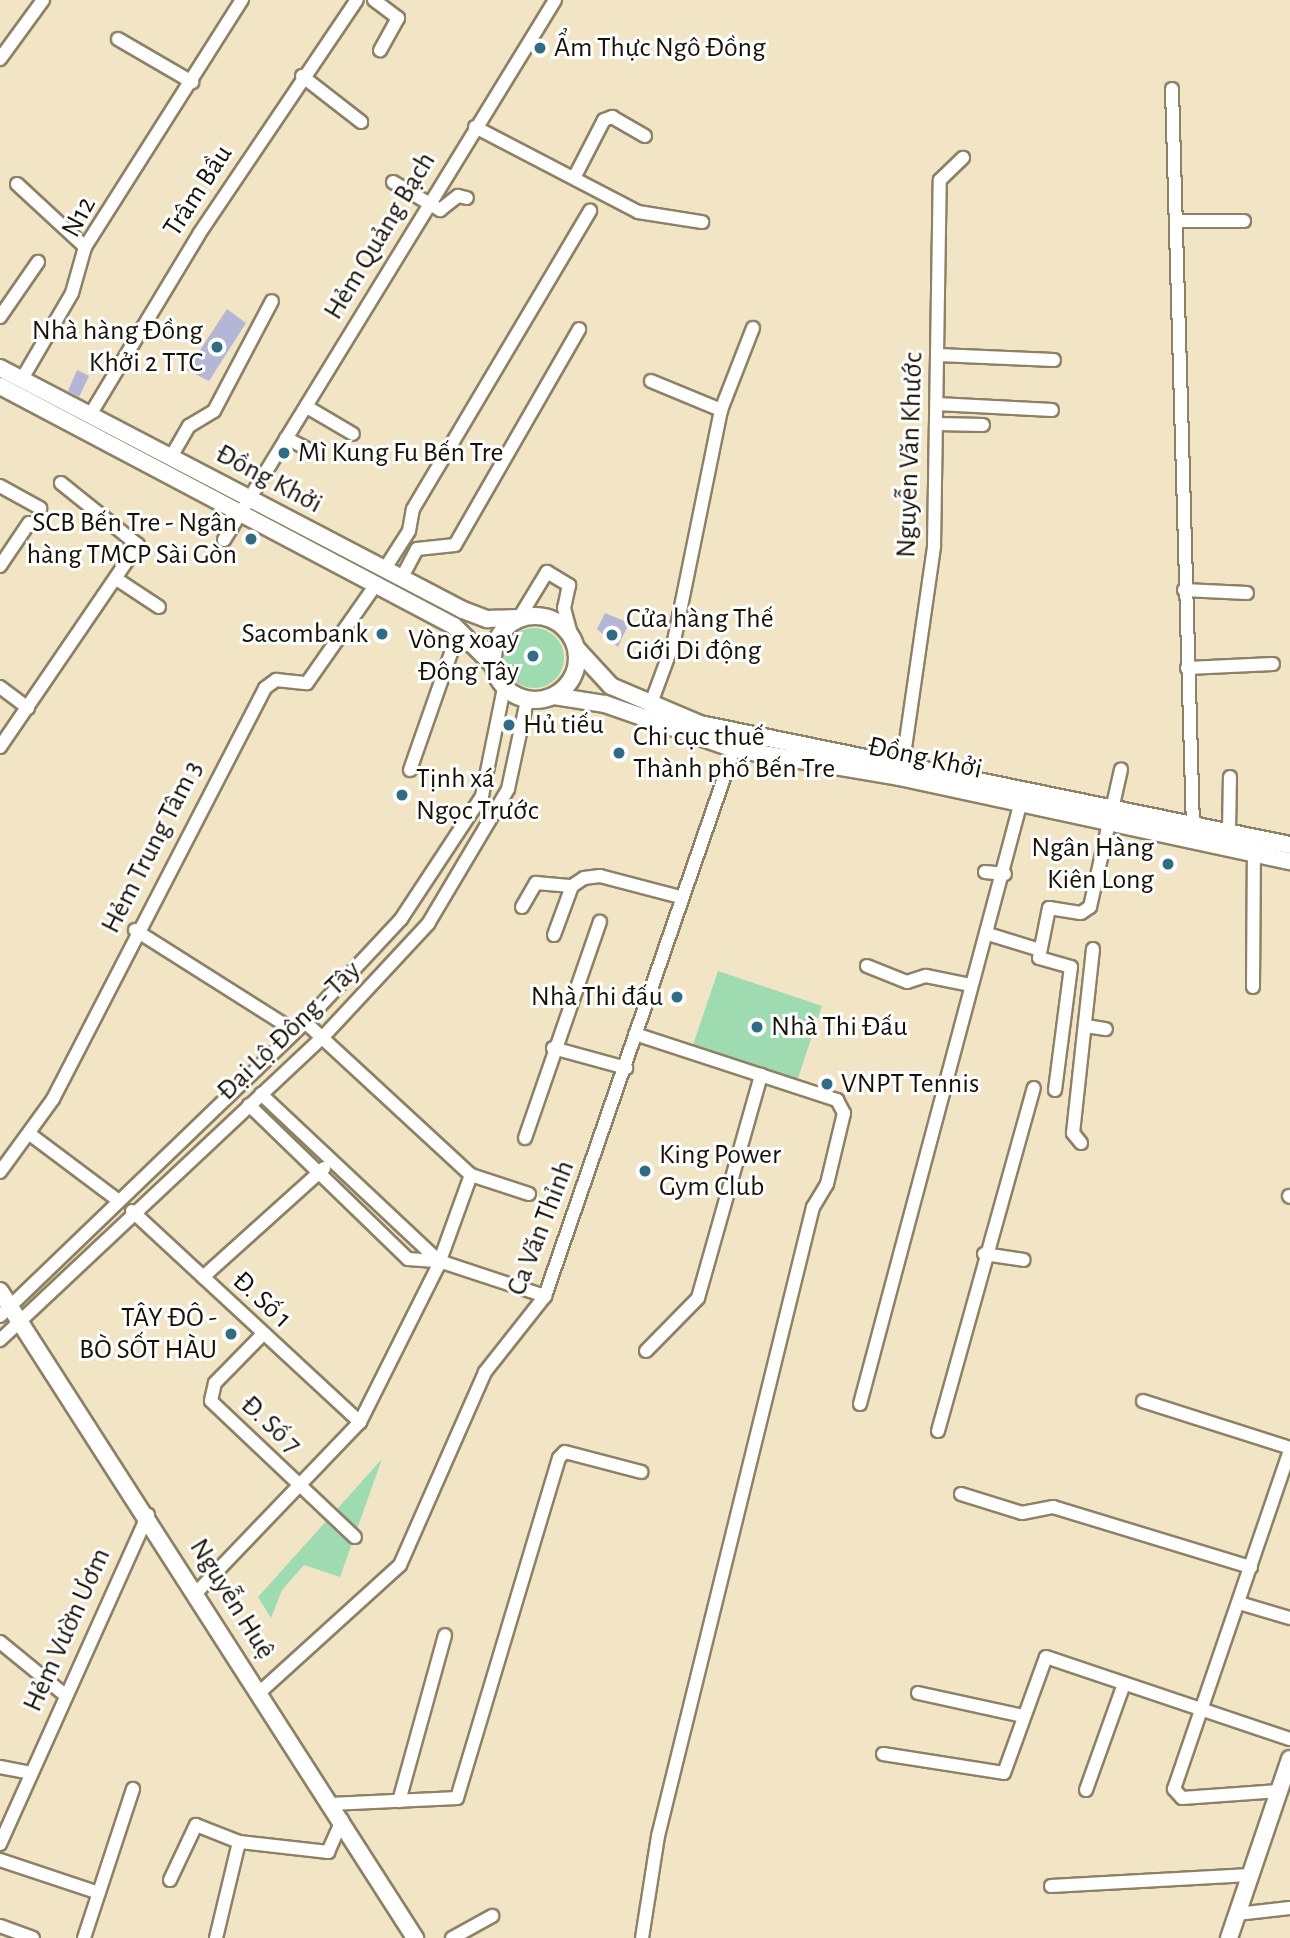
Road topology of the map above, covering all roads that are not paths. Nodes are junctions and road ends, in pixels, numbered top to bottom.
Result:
1 (43, 0) edge
2 (242, 0) edge
3 (357, 0) edge
4 (373, 0) edge
5 (555, 0) edge
6 (118, 39) dead end
7 (380, 50) dead end
8 (0, 59) edge
9 (302, 76) junction
10 (192, 82) junction
11 (1172, 89) dead end
12 (361, 122) dead end
13 (475, 128) junction
14 (645, 136) dead end
15 (963, 158) dead end
16 (574, 178) junction
17 (393, 182) dead end
18 (17, 184) dead end
19 (467, 198) dead end
20 (428, 205) junction
21 (590, 211) dead end
22 (1176, 221) junction
23 (1244, 221) dead end
24 (702, 222) dead end
25 (85, 247) junction
26 (38, 262) dead end
27 (272, 301) dead end
28 (0, 317) edge
29 (753, 328) dead end
30 (579, 329) dead end
31 (938, 355) junction
32 (1054, 360) dead end
33 (0, 368) edge
34 (651, 381) dead end
35 (12, 387) edge
36 (937, 404) junction
37 (307, 407) junction
38 (721, 410) junction
39 (1052, 410) dead end
40 (90, 415) junction
41 (937, 424) junction
42 (983, 425) dead end
43 (353, 434) dead end
44 (286, 438) junction
45 (310, 450) dead end
46 (171, 457) junction
47 (61, 483) dead end
48 (0, 486) edge
49 (246, 505) junction
50 (40, 508) dead end
51 (29, 523) dead end
52 (224, 540) dead end
53 (0, 566) edge
54 (380, 577) junction
55 (401, 579) junction
56 (118, 580) junction
57 (1184, 590) junction
58 (1247, 593) dead end
59 (159, 607) dead end
60 (519, 618) junction
61 (459, 630) junction
62 (573, 642) junction
63 (492, 664) junction
64 (1273, 664) dead end
65 (1187, 667) junction
66 (0, 687) edge
67 (504, 688) junction
68 (554, 696) junction
69 (527, 700) junction
70 (650, 706) junction
71 (28, 708) junction
72 (0, 747) edge
73 (734, 749) junction
74 (903, 762) junction
75 (1121, 769) dead end
76 (410, 770) dead end
77 (1230, 777) dead end
78 (1020, 805) junction
79 (1107, 815) junction
80 (1193, 825) junction
81 (1229, 832) junction
82 (1290, 845) edge
83 (1254, 853) junction
84 (1290, 861) edge
85 (985, 872) dead end
86 (1005, 874) junction
87 (572, 886) junction
88 (680, 897) junction
89 (522, 907) dead end
90 (600, 922) dead end
91 (135, 930) junction
92 (988, 934) junction
93 (554, 935) dead end
94 (1093, 949) dead end
95 (1040, 950) junction
96 (867, 965) dead end
97 (971, 985) junction
98 (1253, 987) dead end
99 (300, 1026) junction
100 (1086, 1026) junction
101 (1106, 1029) dead end
102 (635, 1034) junction
103 (322, 1038) junction
104 (553, 1048) junction
105 (625, 1068) junction
106 (761, 1075) junction
107 (1034, 1088) dead end
108 (1055, 1090) dead end
109 (261, 1094) junction
110 (249, 1104) junction
111 (31, 1135) junction
112 (525, 1138) dead end
113 (1081, 1143) dead end
114 (334, 1164) junction
115 (317, 1170) junction
116 (0, 1172) edge
117 (471, 1175) junction
118 (529, 1194) dead end
119 (115, 1198) junction
120 (132, 1212) junction
121 (984, 1254) junction
122 (1024, 1260) dead end
123 (439, 1261) junction
124 (202, 1277) junction
125 (0, 1291) edge
126 (545, 1296) junction
127 (5, 1310) edge
128 (20, 1321) junction
129 (263, 1334) junction
130 (0, 1340) edge
131 (646, 1351) dead end
132 (1143, 1401) dead end
133 (860, 1404) dead end
134 (360, 1422) junction
135 (938, 1431) dead end
136 (1290, 1449) edge
137 (641, 1472) dead end
138 (300, 1486) junction
139 (961, 1494) dead end
140 (148, 1515) junction
141 (355, 1537) dead end
142 (1251, 1567) junction
143 (196, 1593) junction
144 (1238, 1603) junction
145 (1290, 1618) edge
146 (445, 1635) dead end
147 (0, 1642) edge
148 (1124, 1684) junction
149 (260, 1692) junction
150 (918, 1693) dead end
151 (65, 1695) junction
152 (1201, 1710) junction
153 (1023, 1716) junction
154 (1290, 1739) edge
155 (883, 1754) dead end
156 (1290, 1759) edge
157 (0, 1767) edge
158 (30, 1773) junction
159 (1284, 1782) edge
160 (133, 1790) dead end
161 (1086, 1790) dead end
162 (399, 1801) junction
163 (331, 1804) junction
164 (342, 1821) junction
165 (239, 1842) junction
166 (0, 1844) edge
167 (0, 1860) edge
168 (1250, 1875) junction
169 (170, 1880) dead end
170 (1051, 1886) dead end
171 (99, 1893) junction
172 (1290, 1908) edge
173 (1237, 1914) junction
174 (492, 1916) dead end
175 (0, 1926) edge
176 (33, 1938) edge
177 (84, 1938) edge
178 (216, 1938) edge
179 (415, 1938) edge
180 (452, 1938) edge
181 (642, 1938) edge
182 (1229, 1938) edge

1 - 8 street
2 - 10 street, N12
3 - 9 street, Trâm Bầu
4 - 7 street
5 - 13 street, Hẻm Quảng Bạch
6 - 10 street
9 - 12 street
9 - 40 street, Trâm Bầu
10 - 25 street, N12
11 - 22 street
13 - 16 street
13 - 20 street, Hẻm Quảng Bạch
14 - 16 street
15 - 31 street, Nguyễn Văn Khước
16 - 24 street
17 - 20 street
18 - 25 street
19 - 20 street
20 - 37 street, Hẻm Quảng Bạch
21 - 54 street
22 - 23 street
22 - 57 street
25 - 35 street, N12
26 - 28 street
27 - 46 street
29 - 38 street
30 - 55 street
31 - 32 street
31 - 36 street, Nguyễn Văn Khước
33 - 35 main road, Đồng Khởi
34 - 38 street
35 - 40 main road, Đồng Khởi
35 - 49 main road, Đồng Khởi
36 - 39 street
36 - 41 street, Nguyễn Văn Khước
37 - 43 street
37 - 44 street, Hẻm Quảng Bạch
38 - 70 street
40 - 46 main road, Đồng Khởi
41 - 42 street
41 - 74 street, Nguyễn Văn Khước
44 - 45 street
44 - 49 street, Hẻm Quảng Bạch
46 - 49 main road, Đồng Khởi
47 - 56 street
48 - 50 street
49 - 52 street, Hẻm Quảng Bạch
49 - 54 main road, Đồng Khởi
51 - 53 street
54 - 55 main road, Đồng Khởi
54 - 61 main road, Đồng Khởi
54 - 91 street, Hẻm Trung Tâm 3
55 - 60 main road, Đồng Khởi
56 - 59 street
56 - 71 street
57 - 58 street
57 - 65 street
60 - 62 main road
60 - 62 street
60 - 63 main road
61 - 63 main road, Đồng Khởi
61 - 76 street
62 - 68 main road
62 - 70 main road, Đồng Khởi
63 - 67 main road
64 - 65 street
65 - 80 street
66 - 71 street
67 - 69 main road
67 - 99 street, Đại Lộ Đông - Tây
68 - 69 main road
68 - 73 main road, Đồng Khởi
69 - 103 street, Đại Lộ Đông - Tây
70 - 74 main road, Đồng Khởi
71 - 72 street
73 - 78 main road, Đồng Khởi
73 - 88 street, Ca Văn Thỉnh
74 - 79 main road, Đồng Khởi
75 - 79 street
77 - 81 street
78 - 79 main road, Đồng Khởi
78 - 86 street
79 - 80 main road, Đồng Khởi
79 - 83 main road, Đồng Khởi
79 - 95 street
80 - 81 main road, Đồng Khởi
81 - 82 main road, Đồng Khởi
83 - 84 main road, Đồng Khởi
83 - 98 street
85 - 86 street
86 - 92 street
87 - 88 street
87 - 89 street
87 - 93 street
88 - 102 street, Ca Văn Thỉnh
90 - 104 street
91 - 99 street
91 - 111 street, Hẻm Trung Tâm 3
92 - 95 street
92 - 97 street
94 - 100 street
95 - 108 street
96 - 97 street
97 - 133 street
99 - 103 street
99 - 119 street, Đại Lộ Đông - Tây
100 - 101 street
100 - 113 street
102 - 105 street, Ca Văn Thỉnh
102 - 106 street
103 - 109 street, Đại Lộ Đông - Tây
103 - 117 street
104 - 105 street
104 - 112 street
105 - 126 street, Ca Văn Thỉnh
106 - 131 street
106 - 181 street
107 - 121 street
109 - 110 street, Đại Lộ Đông - Tây
109 - 114 street
110 - 115 street
110 - 120 street, Đại Lộ Đông - Tây
111 - 116 street, Hẻm Trung Tâm 3
111 - 119 street
114 - 115 street
114 - 123 street
115 - 123 street
115 - 124 street
117 - 118 street
117 - 123 street
119 - 127 street, Đại Lộ Đông - Tây
120 - 124 street, Đ. Số 1
120 - 128 street, Đại Lộ Đông - Tây
121 - 122 street
121 - 135 street
123 - 126 street
123 - 134 street
124 - 129 street, Đ. Số 1
125 - 127 main road, Nguyễn Huệ
126 - 149 street, Ca Văn Thỉnh
127 - 128 main road, Nguyễn Huệ
128 - 130 street, Đại Lộ Đông - Tây
128 - 140 main road, Nguyễn Huệ
129 - 134 street, Đ. Số 1
129 - 138 street, Đ. Số 7
132 - 136 street
134 - 138 street
136 - 142 street
137 - 162 street
138 - 141 street
138 - 143 street
139 - 142 street
140 - 143 main road, Nguyễn Huệ
140 - 151 street, Hẻm Vườn Ươm
142 - 144 street
143 - 149 main road, Nguyễn Huệ
144 - 145 street
144 - 152 street
146 - 162 street
147 - 151 street
148 - 152 street
148 - 153 street
148 - 161 street
149 - 163 main road, Nguyễn Huệ
150 - 153 street
151 - 158 street, Hẻm Vườn Ươm
152 - 154 street
152 - 159 street
153 - 155 street
156 - 159 main road
157 - 158 street
158 - 166 street, Hẻm Vườn Ươm
159 - 168 main road
160 - 171 street
162 - 163 street
163 - 164 main road, Nguyễn Huệ
164 - 165 street
164 - 179 main road, Nguyễn Huệ
165 - 169 street
165 - 178 street
167 - 171 street
168 - 170 street
168 - 173 main road
171 - 177 street
172 - 173 street
173 - 182 main road
174 - 180 street
175 - 176 street

